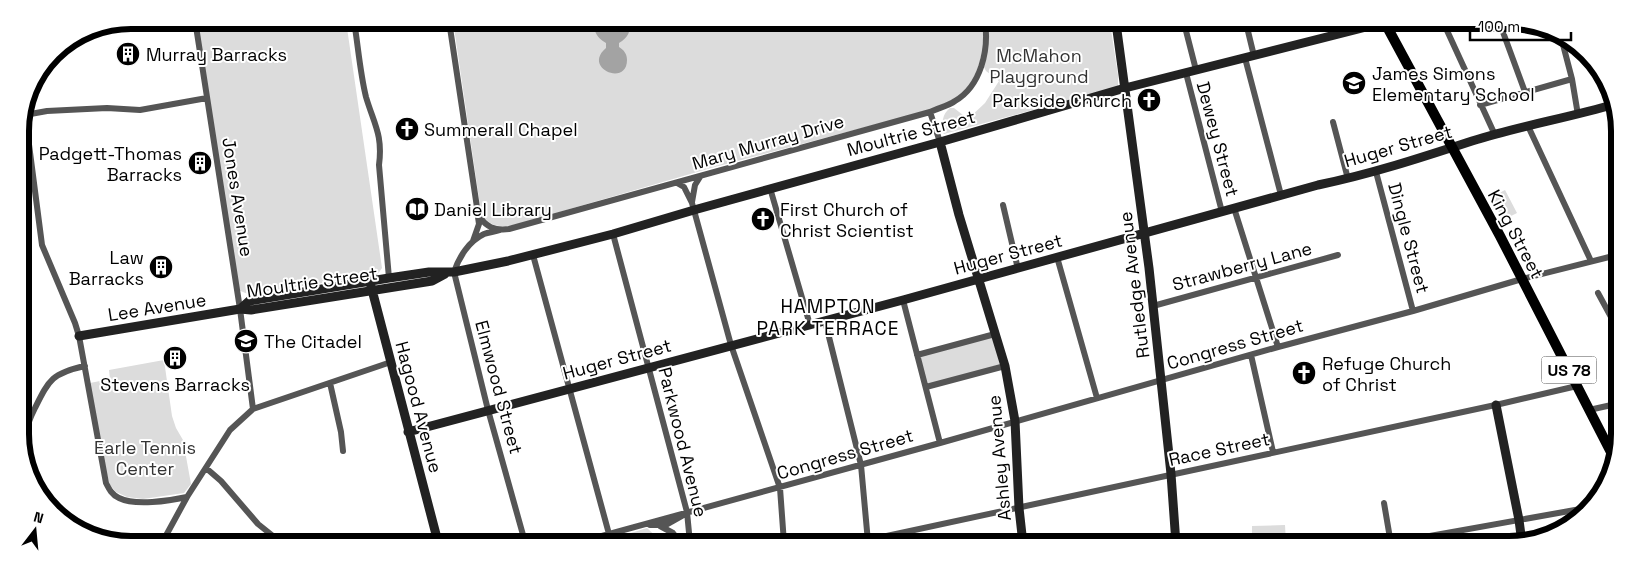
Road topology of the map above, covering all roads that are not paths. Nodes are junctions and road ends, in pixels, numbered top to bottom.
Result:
1 (196, 29) edge
2 (355, 29) edge
3 (450, 29) edge
4 (986, 29) edge
5 (1117, 29) edge
6 (1186, 29) edge
7 (1247, 29) edge
8 (1360, 29) edge
9 (1387, 29) edge
10 (1446, 29) edge
11 (1502, 29) edge
12 (1562, 43) edge
13 (1254, 56) junction
14 (1245, 58) junction
15 (1196, 70) junction
16 (1186, 73) junction
17 (1572, 78) junction
18 (1125, 88) junction
19 (1525, 92) junction
20 (207, 98) junction
21 (1480, 105) junction
22 (1608, 106) edge
23 (930, 112) junction
24 (30, 114) edge
25 (1578, 114) junction
26 (1333, 122) dead end
27 (1528, 126) junction
28 (1494, 135) junction
29 (940, 142) junction
30 (29, 146) edge
31 (1452, 148) junction
32 (1376, 172) junction
33 (700, 177) junction
34 (1348, 179) junction
35 (677, 183) junction
36 (770, 188) junction
37 (1281, 195) junction
38 (1003, 205) dead end
39 (693, 206) junction
40 (1234, 208) junction
41 (1222, 212) junction
42 (478, 214) junction
43 (502, 230) junction
44 (1145, 233) junction
45 (613, 234) junction
46 (471, 244) junction
47 (533, 255) junction
48 (1338, 255) dead end
49 (1611, 256) edge
50 (1057, 257) junction
51 (1591, 261) junction
52 (1018, 269) junction
53 (451, 272) junction
54 (1255, 277) junction
55 (389, 278) junction
56 (978, 279) junction
57 (1522, 279) junction
58 (371, 286) junction
59 (1598, 293) dead end
60 (903, 300) junction
61 (1153, 306) junction
62 (240, 309) junction
63 (1413, 311) junction
64 (1611, 317) edge
65 (825, 321) junction
66 (810, 325) junction
67 (995, 334) junction
68 (79, 336) junction
69 (731, 345) junction
70 (1278, 347) junction
71 (917, 354) junction
72 (1251, 355) junction
73 (391, 362) junction
74 (84, 366) junction
75 (1005, 366) junction
76 (649, 367) junction
77 (1161, 380) junction
78 (330, 383) junction
79 (1577, 386) junction
80 (926, 387) junction
81 (570, 389) junction
82 (1098, 398) junction
83 (1496, 405) junction
84 (1611, 405) edge
85 (253, 409) junction
86 (488, 410) junction
87 (1589, 410) junction
88 (1016, 421) junction
89 (29, 424) edge
90 (408, 432) junction
91 (940, 443) junction
92 (1610, 450) edge
93 (343, 451) dead end
94 (1274, 452) junction
95 (861, 465) junction
96 (206, 468) junction
97 (1171, 474) junction
98 (780, 488) junction
99 (187, 497) junction
100 (1384, 503) dead end
101 (1019, 508) junction
102 (1579, 509) edge
103 (687, 512) junction
104 (1519, 520) junction
105 (644, 524) junction
106 (659, 526) junction
107 (609, 534) junction
108 (1521, 535) edge
109 (166, 536) edge
110 (273, 536) edge
111 (436, 536) edge
112 (523, 536) edge
113 (602, 536) edge
114 (675, 536) edge
115 (689, 536) edge
116 (783, 536) edge
117 (867, 536) edge
118 (895, 536) edge
119 (1022, 536) edge
120 (1175, 536) edge
121 (1387, 536) edge
122 (1432, 536) edge

1 - 20 street, Jones Avenue
2 - 55 street
3 - 42 street
4 - 23 street, Mary Murray Drive
5 - 18 street, Rutledge Avenue
6 - 15 street
7 - 13 street
8 - 13 street, Moultrie Street
9 - 31 main road, King Street / US 78
10 - 21 street
11 - 19 street
12 - 17 street
13 - 14 street, Moultrie Street
14 - 15 street, Moultrie Street
14 - 37 street
15 - 16 street, Moultrie Street
16 - 18 street, Moultrie Street
16 - 41 street, Dewey Street
17 - 19 street
17 - 25 street
18 - 29 street, Moultrie Street
18 - 44 street, Rutledge Avenue
19 - 21 street
20 - 24 street
20 - 62 street, Jones Avenue
21 - 28 street
22 - 25 street, Huger Street
23 - 29 street, Ashley Avenue
23 - 33 street, Mary Murray Drive
25 - 27 street, Huger Street
26 - 34 street
27 - 28 street, Huger Street
27 - 51 street
28 - 31 street, Huger Street
29 - 36 street, Moultrie Street
29 - 56 street, Ashley Avenue
30 - 68 street
31 - 32 street, Huger Street
31 - 57 main road, King Street / US 78
32 - 34 street, Huger Street
32 - 63 street, Dingle Street
33 - 35 street, Mary Murray Drive
33 - 39 street
34 - 37 street, Huger Street
35 - 39 street
35 - 43 street, Mary Murray Drive
36 - 39 street, Moultrie Street
36 - 66 street
37 - 40 street, Huger Street
38 - 52 street
39 - 45 street, Moultrie Street
39 - 69 street
40 - 41 street, Huger Street
40 - 54 street
41 - 44 street, Huger Street
42 - 43 street
42 - 46 street
43 - 46 street, Mary Murray Drive
44 - 50 street, Huger Street
44 - 61 street, Rutledge Avenue
45 - 47 street, Moultrie Street
45 - 76 street, Parkwood Avenue
46 - 53 street
47 - 53 street, Moultrie Street
47 - 81 street
48 - 54 street, Strawberry Lane
49 - 51 street, Congress Street
50 - 52 street, Huger Street
50 - 82 street
51 - 57 street, Congress Street
52 - 56 street, Huger Street
53 - 55 street, Moultrie Street
53 - 58 street, Moultrie Street
53 - 86 street, Elmwood Street
54 - 61 street, Strawberry Lane
54 - 70 street
55 - 58 street, Moultrie Street
56 - 60 street, Huger Street
56 - 67 street, Ashley Avenue
57 - 63 street, Congress Street
57 - 79 main road, King Street / US 78
58 - 62 street, Moultrie Street
58 - 73 street, Hagood Avenue
59 - 64 street
60 - 65 street, Huger Street
60 - 71 street
61 - 77 street, Rutledge Avenue
62 - 68 street, Lee Avenue
62 - 85 street, Jones Avenue
63 - 70 street, Congress Street
65 - 66 street, Huger Street
65 - 95 street
66 - 69 street, Huger Street
67 - 71 street
67 - 75 street, Ashley Avenue
68 - 74 street
69 - 76 street, Huger Street
69 - 98 street
70 - 72 street, Congress Street
71 - 80 street
72 - 77 street, Congress Street
72 - 94 street
73 - 78 street
73 - 90 street, Hagood Avenue
74 - 89 street
74 - 99 street
75 - 80 street
75 - 88 street, Ashley Avenue
76 - 81 street, Huger Street
76 - 103 street, Parkwood Avenue
77 - 82 street, Congress Street
77 - 97 street, Rutledge Avenue
78 - 85 street
78 - 93 street
79 - 83 street, Race Street
79 - 87 main road, King Street / US 78
80 - 91 street
81 - 86 street, Huger Street
81 - 107 street
82 - 88 street, Congress Street
83 - 94 street, Race Street
83 - 104 street
84 - 87 street
85 - 96 street
86 - 90 street, Huger Street
86 - 112 street, Elmwood Street
87 - 92 main road, King Street / US 78
88 - 91 street, Congress Street
88 - 101 street, Ashley Avenue
90 - 111 street, Hagood Avenue
91 - 95 street, Congress Street
94 - 97 street, Race Street
95 - 98 street, Congress Street
95 - 117 street
96 - 99 street
96 - 110 street
97 - 101 street, Race Street
97 - 120 street, Rutledge Avenue
98 - 103 street, Congress Street
98 - 116 street
99 - 109 street
100 - 121 street
101 - 118 street, Race Street
101 - 119 street, Ashley Avenue
102 - 104 street
103 - 105 street, Congress Street
103 - 106 street, Congress Street
103 - 115 street, Parkwood Avenue
104 - 108 street
104 - 122 street
105 - 106 street, Congress Street
105 - 107 street, Congress Street
106 - 114 street
107 - 113 street, Congress Street

